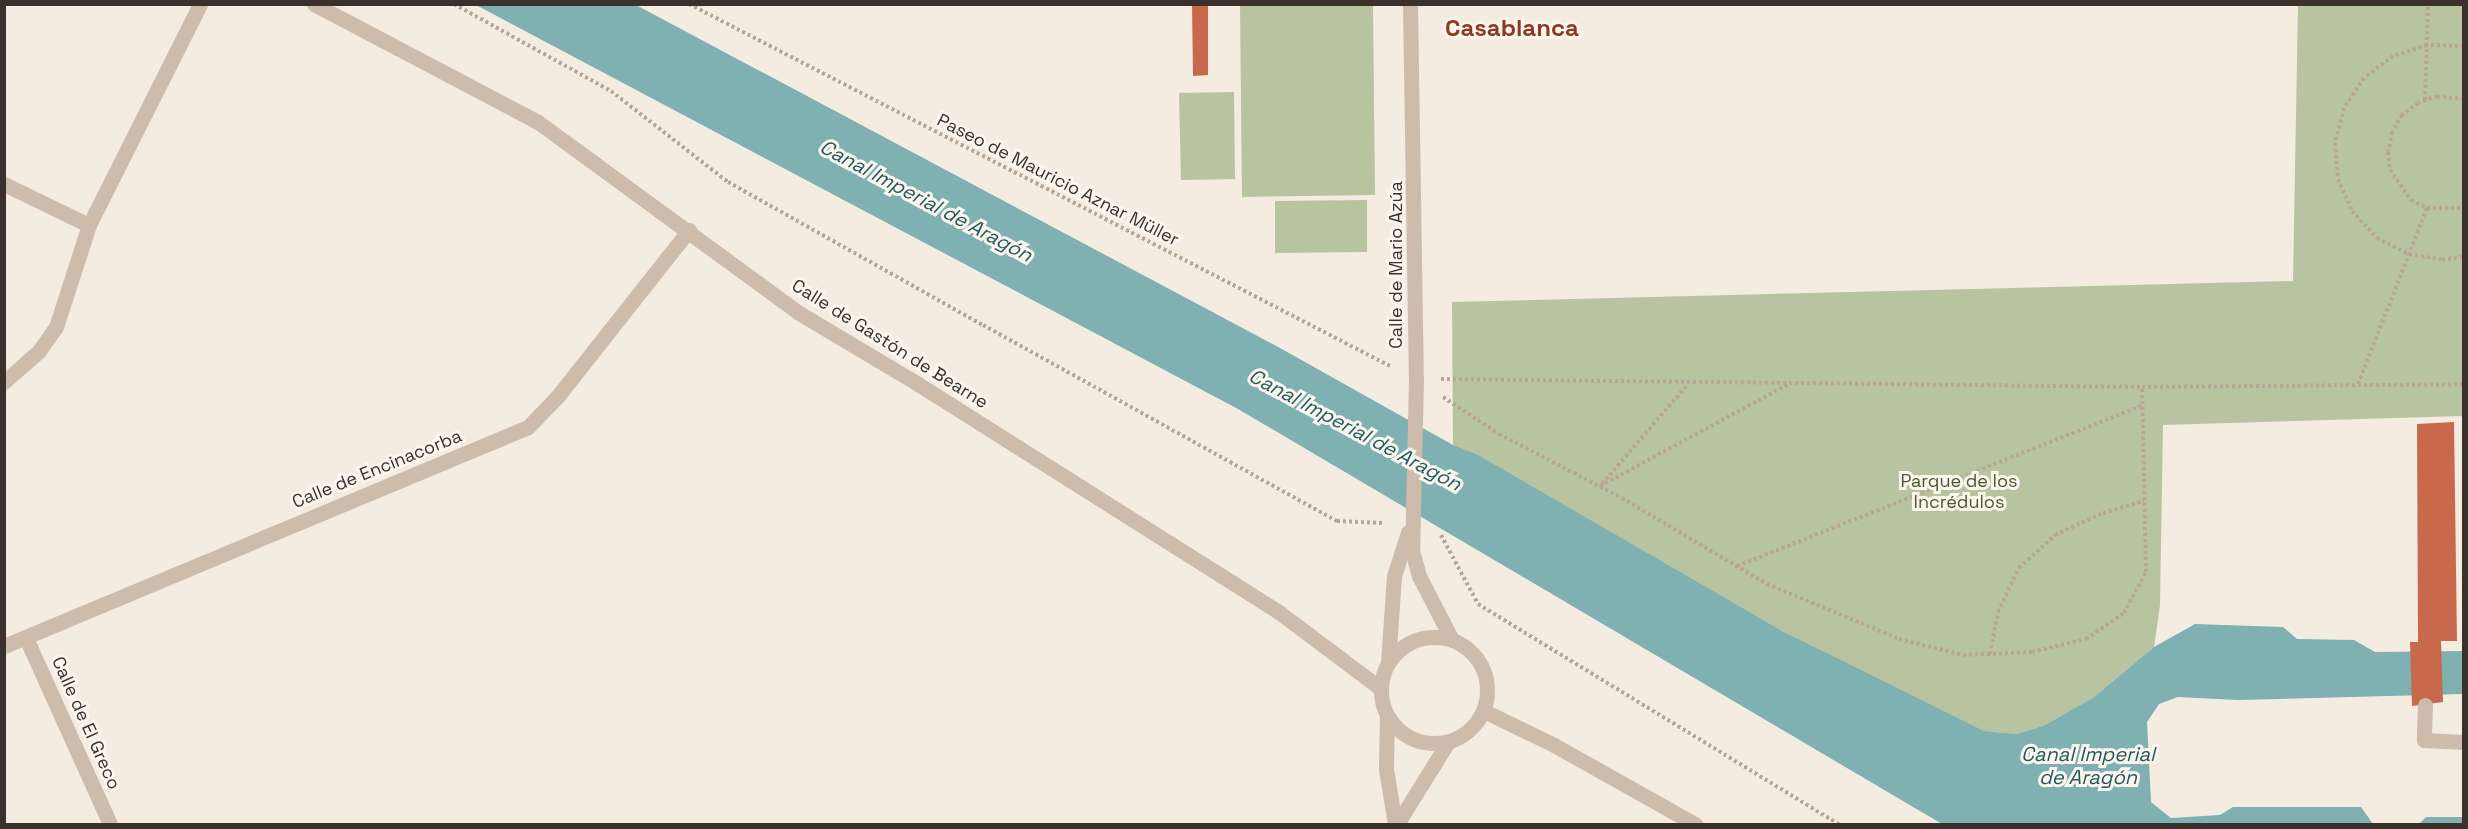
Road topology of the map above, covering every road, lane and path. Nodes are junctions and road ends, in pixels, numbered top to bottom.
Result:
1 (200, 4) edge
2 (314, 4) edge
3 (454, 4) edge
4 (689, 4) edge
5 (1410, 4) edge
6 (2428, 4) edge
7 (2427, 45) junction
8 (2463, 46) edge
9 (2463, 99) edge
10 (2425, 100) junction
11 (4, 184) edge
12 (2427, 208) junction
13 (2463, 208) edge
14 (89, 225) junction
15 (689, 230) junction
16 (2409, 254) junction
17 (2463, 256) edge
18 (1416, 379) junction
19 (4, 382) edge
20 (1689, 383) junction
21 (1790, 384) junction
22 (2358, 384) junction
23 (2463, 384) edge
24 (2142, 387) junction
25 (2143, 405) junction
26 (1599, 487) junction
27 (2145, 501) junction
28 (1412, 520) junction
29 (1736, 566) junction
30 (26, 638) junction
31 (1452, 640) junction
32 (4, 646) edge
33 (1990, 654) junction
34 (1388, 662) junction
35 (1380, 688) junction
36 (2426, 705) dead end
37 (1484, 711) junction
38 (1387, 716) junction
39 (1448, 742) junction
40 (2463, 742) edge
41 (111, 825) edge
42 (1396, 825) edge
43 (1695, 825) edge
44 (1839, 825) edge

1 - 14 street
2 - 15 street, Calle de Gastón de Bearne
3 - 28 path
4 - 18 path, Paseo de Mauricio Aznar Müller
5 - 18 street, Calle de Mario Azúa
6 - 7 path
7 - 8 path
7 - 10 path
7 - 16 path
9 - 10 path
10 - 12 path
11 - 14 street
12 - 13 path
12 - 16 path
14 - 19 street
15 - 30 street, Calle de Encinacorba
15 - 35 street, Calle de Gastón de Bearne
16 - 17 path
16 - 22 path
18 - 20 path
18 - 26 path, Paseo de Mauricio Aznar Müller
18 - 28 street, Calle de Mario Azúa
20 - 21 path
20 - 26 path
21 - 24 path
21 - 26 path
22 - 23 path
22 - 24 path
24 - 25 path, Paseo de Mauricio Aznar Müller
25 - 27 path, Paseo de Mauricio Aznar Müller
25 - 29 path
26 - 29 path, Paseo de Mauricio Aznar Müller
27 - 33 path
27 - 33 path, Paseo de Mauricio Aznar Müller
28 - 31 street, Calle de Mario Azúa
28 - 34 street, Calle de Mario Azúa
28 - 44 path
29 - 33 path, Paseo de Mauricio Aznar Müller
30 - 32 street, Calle de Encinacorba
30 - 41 street, Calle de El Greco
31 - 34 street
31 - 37 street
34 - 35 street
35 - 38 street
36 - 40 street
37 - 39 street
37 - 43 street
38 - 39 street
38 - 42 street
39 - 42 street

